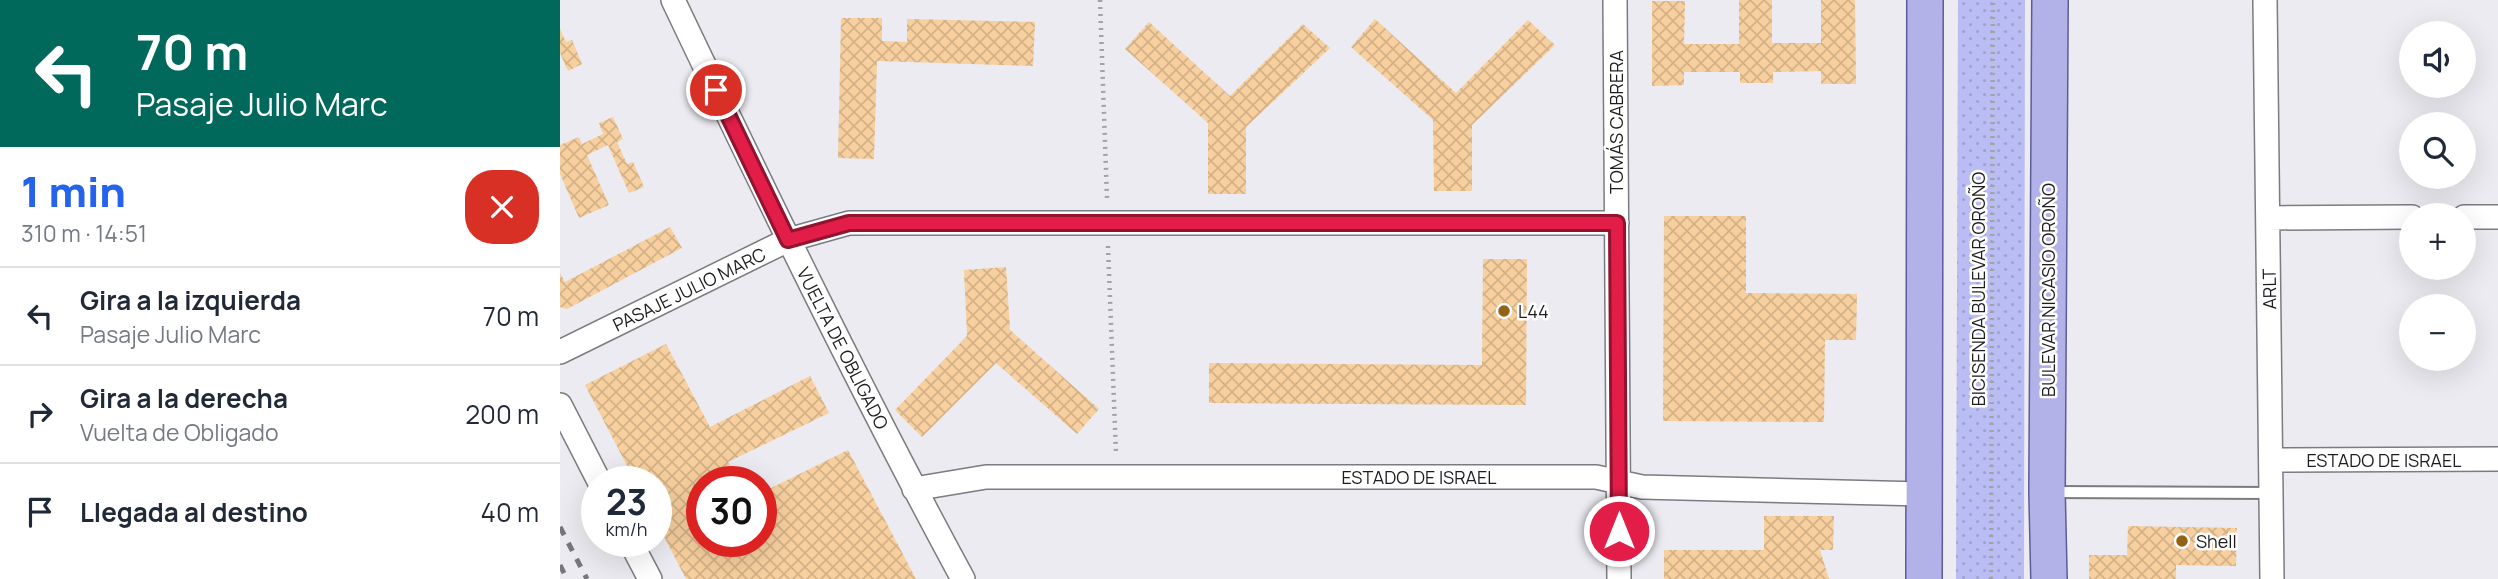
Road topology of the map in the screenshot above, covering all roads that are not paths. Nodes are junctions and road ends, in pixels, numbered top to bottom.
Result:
1 (673, 0) edge
2 (1615, 0) edge
3 (1925, 0) edge
4 (2050, 0) edge
5 (2265, 0) edge
6 (2399, 217) edge
7 (2476, 217) edge
8 (2498, 217) edge
9 (2268, 218) junction
10 (1617, 223) junction
11 (788, 240) junction
12 (560, 352) edge
13 (560, 405) edge
14 (2498, 459) edge
15 (2270, 460) junction
16 (591, 466) edge
17 (1619, 482) junction
18 (914, 489) junction
19 (2047, 492) junction
20 (2271, 493) junction
21 (1923, 494) junction
22 (638, 557) edge
23 (650, 579) edge
24 (963, 579) edge
25 (1619, 579) edge
26 (1923, 579) edge
27 (2049, 579) edge
28 (2272, 579) edge

1 - 11 street, VUELTA DE OBLIGADO
2 - 10 street, TOMÁS CABRERA
3 - 21 main road
4 - 19 main road, BULEVAR NICASIO OROÑO
5 - 9 street, ARLT
6 - 9 street
7 - 8 street
9 - 15 street, ARLT
10 - 11 street, PASAJE JULIO MARC
10 - 17 street, TOMÁS CABRERA
11 - 12 street, PASAJE JULIO MARC
11 - 18 street, VUELTA DE OBLIGADO
13 - 16 street
14 - 15 street, ESTADO DE ISRAEL
15 - 20 street, ARLT
17 - 18 street, ESTADO DE ISRAEL
17 - 21 street, ESTADO DE ISRAEL
17 - 25 street, TOMÁS CABRERA
18 - 24 street, VUELTA DE OBLIGADO
19 - 20 lane
19 - 27 main road, BULEVAR NICASIO OROÑO
20 - 28 street, ARLT
21 - 26 main road
22 - 23 street

